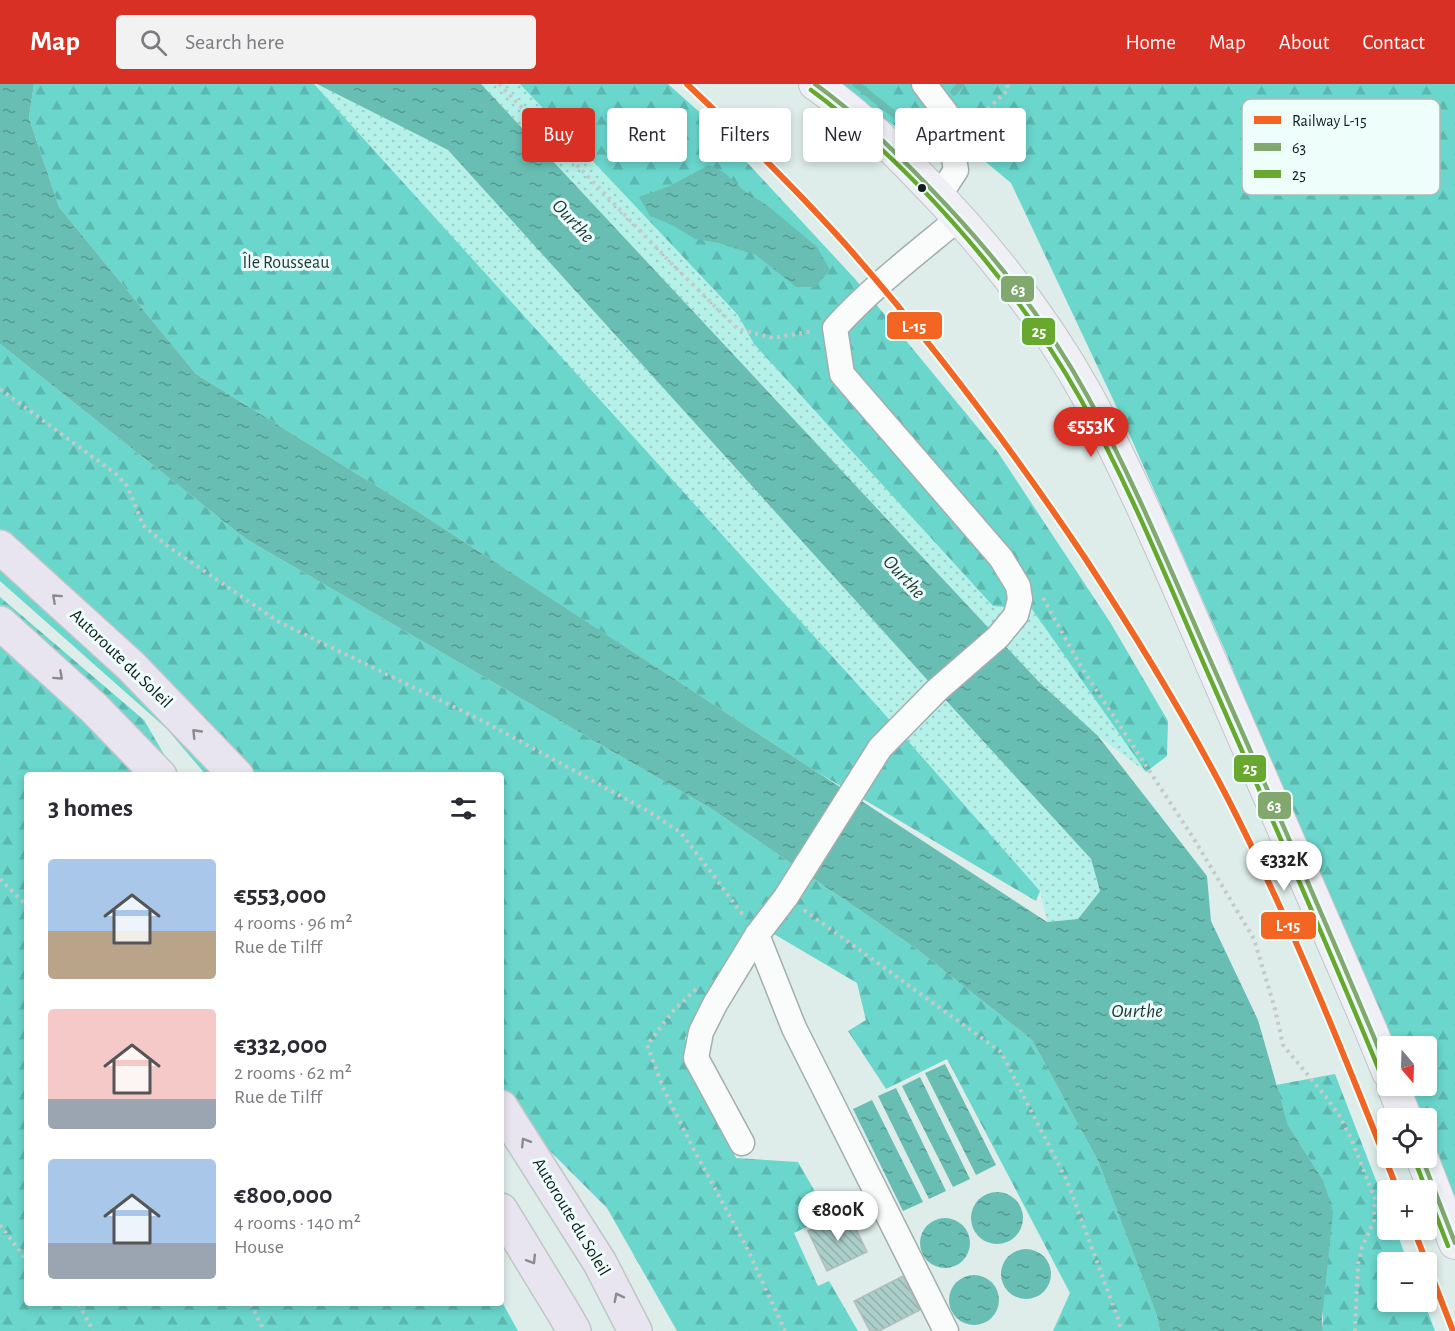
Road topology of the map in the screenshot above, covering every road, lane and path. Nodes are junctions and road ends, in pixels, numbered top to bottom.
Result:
1 (500, 84) edge
2 (815, 84) edge
3 (924, 84) edge
4 (1007, 84) edge
5 (942, 108) edge
6 (989, 108) edge
7 (955, 162) edge
8 (949, 207) junction
9 (835, 328) junction
10 (0, 389) edge
11 (0, 547) edge
12 (1018, 586) junction
13 (0, 623) edge
14 (156, 772) edge
15 (233, 772) edge
16 (0, 879) edge
17 (786, 897) junction
18 (24, 903) edge
19 (757, 935) junction
20 (1377, 1045) edge
21 (504, 1112) edge
22 (742, 1143) dead end
23 (1426, 1168) edge
24 (504, 1215) edge
25 (0, 1225) edge
26 (1455, 1243) edge
27 (24, 1255) edge
28 (80, 1306) edge
29 (252, 1306) edge
30 (93, 1331) edge
31 (264, 1331) edge
32 (574, 1331) edge
33 (635, 1331) edge
34 (946, 1331) edge
35 (1121, 1331) edge
36 (1355, 1331) edge

1 - 9 path
2 - 8 main road
3 - 5 lane
4 - 6 path
7 - 8 lane
8 - 9 lane
8 - 20 main road
9 - 12 lane
10 - 19 path
15 -> 11 highway, Autoroute du Soleil
12 - 17 lane
12 - 36 path
13 -> 14 highway
16 - 18 path
17 - 19 lane
17 - 35 path
19 - 22 lane
19 - 34 lane
33 -> 21 highway, Autoroute du Soleil
23 - 26 main road
24 -> 32 highway
25 - 27 path
28 - 30 path
29 - 31 path

